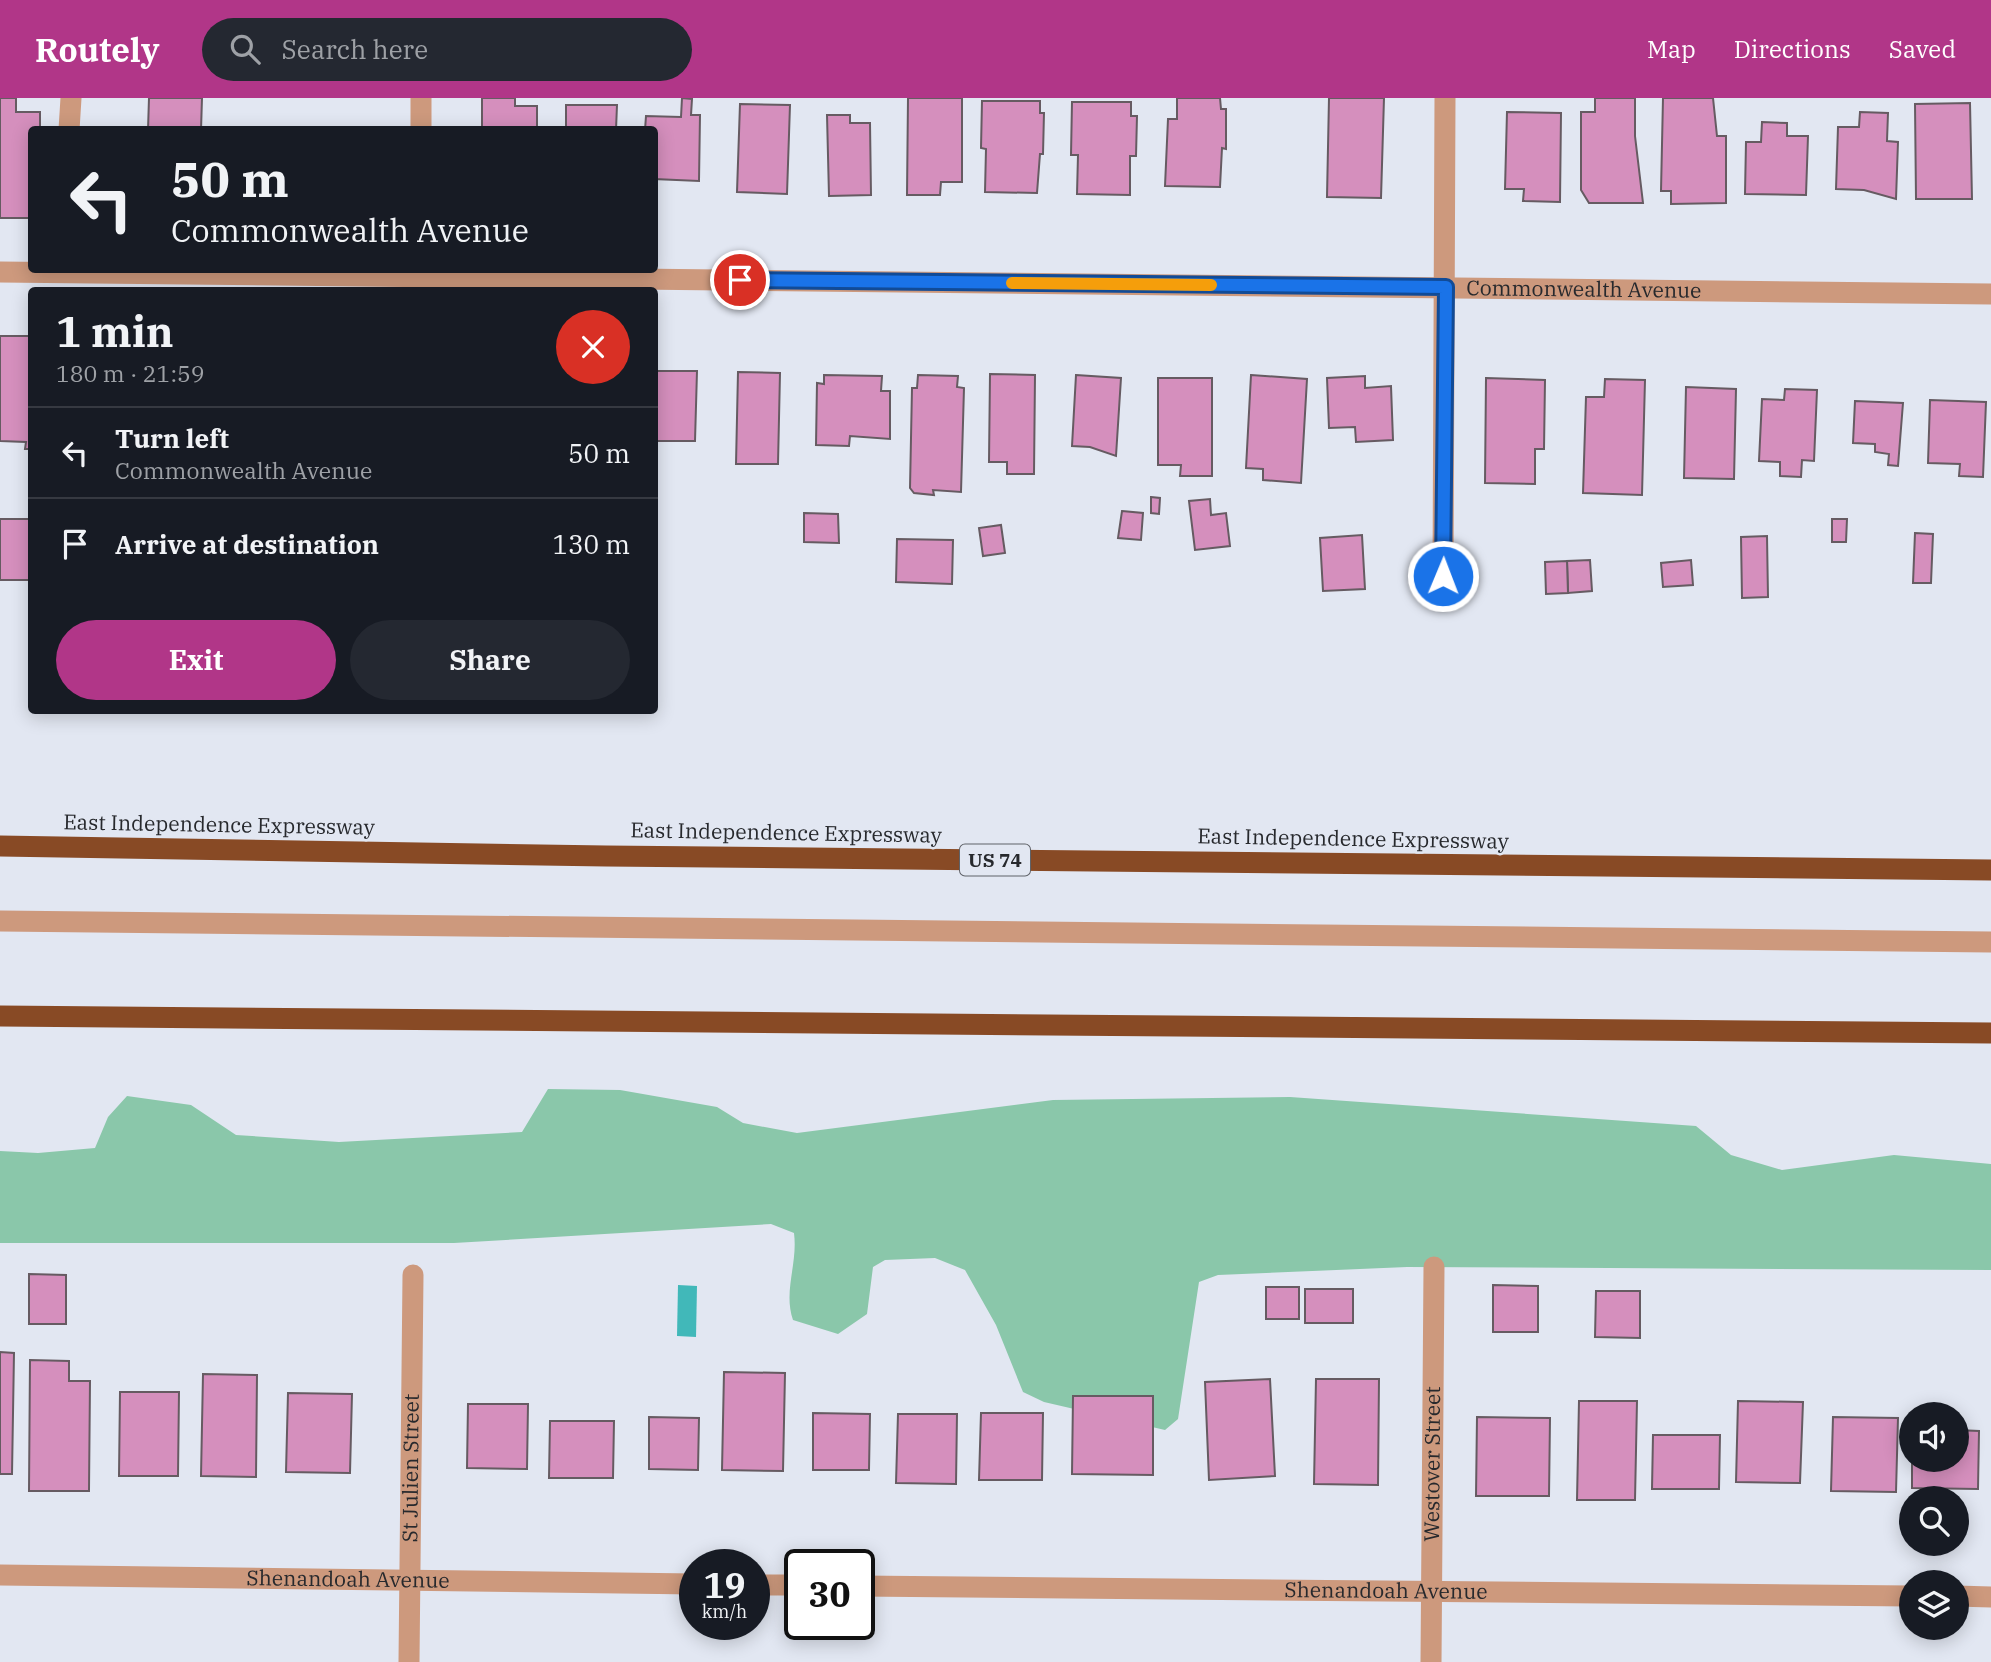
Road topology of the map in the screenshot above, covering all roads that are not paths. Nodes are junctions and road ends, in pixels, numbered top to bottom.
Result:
1 (71, 98) edge
2 (421, 98) edge
3 (1445, 98) edge
4 (69, 126) edge
5 (421, 126) edge
6 (0, 272) edge
7 (28, 272) edge
8 (159, 273) edge
9 (419, 279) edge
10 (1446, 287) junction
11 (1991, 294) edge
12 (1443, 576) dead end
13 (0, 846) edge
14 (1991, 870) edge
15 (0, 921) edge
16 (1991, 942) edge
17 (0, 1016) edge
18 (1991, 1033) edge
19 (1434, 1267) dead end
20 (413, 1275) dead end
21 (0, 1575) edge
22 (411, 1582) junction
23 (679, 1584) edge
24 (875, 1586) edge
25 (1432, 1591) junction
26 (1899, 1596) edge
27 (1969, 1596) edge
28 (1991, 1597) edge
29 (409, 1662) edge
30 (1431, 1662) edge

1 - 4 street
2 - 5 street
3 - 10 street
6 - 7 street, Commonwealth Avenue
8 - 9 street, Commonwealth Avenue
9 - 10 street, Commonwealth Avenue
10 - 11 street, Commonwealth Avenue
10 - 12 street
13 - 14 highway, East Independence Expressway / US 74
15 - 16 street
17 - 18 highway
19 - 25 street, Westover Street
20 - 22 street, St Julien Street
21 - 22 street, Shenandoah Avenue
22 - 23 street, Shenandoah Avenue
22 - 29 street, St Julien Street
24 - 25 street, Shenandoah Avenue
25 - 26 street, Shenandoah Avenue
25 - 30 street, Westover Street
27 - 28 street

